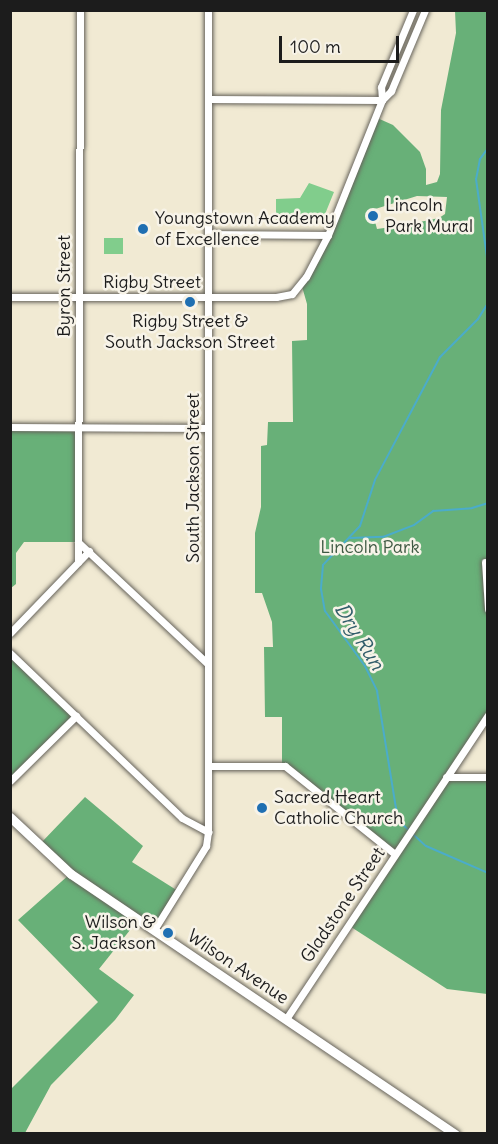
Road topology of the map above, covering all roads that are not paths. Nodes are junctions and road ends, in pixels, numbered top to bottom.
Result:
1 (80, 10) edge
2 (208, 10) edge
3 (413, 10) edge
4 (425, 10) edge
5 (208, 99) junction
6 (382, 100) junction
7 (208, 234) junction
8 (328, 235) junction
9 (10, 297) edge
10 (79, 297) junction
11 (207, 297) junction
12 (10, 427) edge
13 (79, 427) junction
14 (208, 428) junction
15 (78, 542) junction
16 (89, 551) junction
17 (78, 562) junction
18 (484, 562) dead end
19 (488, 609) edge
20 (10, 633) edge
21 (10, 653) edge
22 (208, 664) junction
23 (488, 715) edge
24 (76, 716) junction
25 (208, 766) junction
26 (446, 777) junction
27 (488, 777) edge
28 (10, 780) edge
29 (10, 817) edge
30 (208, 832) junction
31 (395, 854) junction
32 (154, 930) junction
33 (286, 1019) junction
34 (456, 1134) edge

1 - 10 street, Byron Street
2 - 5 street, South Jackson Street
3 - 6 street
4 - 6 street
5 - 6 street
5 - 7 street, South Jackson Street
6 - 8 street
7 - 8 street
7 - 11 street, South Jackson Street
8 - 11 street, Rigby Street
9 - 10 street, Rigby Street
10 - 11 street, Rigby Street
10 - 13 street, Byron Street
11 - 14 street, South Jackson Street
12 - 13 street
13 - 14 street
13 - 15 street, Byron Street
14 - 22 street, South Jackson Street
15 - 16 street
15 - 17 street, Byron Street
16 - 17 street
16 - 22 street
17 - 20 street
18 - 19 street
21 - 24 street
22 - 25 street, South Jackson Street
23 - 26 street, Gladstone Street
24 - 28 street
24 - 30 street
25 - 30 street, South Jackson Street
25 - 31 street
26 - 27 street
26 - 31 street, Gladstone Street
29 - 32 main road, Wilson Avenue
30 - 32 street, South Jackson Street
31 - 33 street, Gladstone Street
32 - 33 main road, Wilson Avenue
33 - 34 main road, Wilson Avenue

